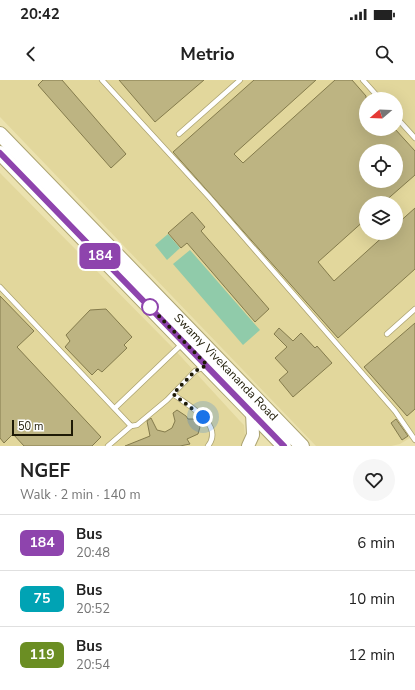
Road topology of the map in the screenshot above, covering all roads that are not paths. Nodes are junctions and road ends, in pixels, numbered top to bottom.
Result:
1 (102, 80) edge
2 (240, 80) edge
3 (363, 80) edge
4 (374, 92) edge
5 (403, 125) edge
6 (0, 134) edge
7 (179, 134) dead end
8 (415, 138) edge
9 (0, 153) edge
10 (0, 287) edge
11 (415, 309) edge
12 (387, 334) dead end
13 (184, 342) junction
14 (207, 365) junction
15 (173, 394) junction
16 (115, 408) junction
17 (252, 412) junction
18 (131, 426) junction
19 (415, 440) edge
20 (108, 446) edge
21 (208, 446) edge
22 (248, 446) edge
23 (284, 446) edge
24 (302, 446) edge

1 - 19 lane
2 - 7 lane
3 - 4 lane
5 - 8 lane
6 - 24 main road, Swamy Vivekananda Road
9 - 13 main road, Swamy Vivekananda Road
10 - 16 lane
11 - 12 lane
13 - 14 main road, Swamy Vivekananda Road
13 - 16 lane
14 - 15 lane
14 - 17 main road, Swamy Vivekananda Road
15 - 18 lane
15 - 21 lane
16 - 18 lane
17 - 22 main road
17 - 23 main road, Swamy Vivekananda Road
18 - 20 lane

